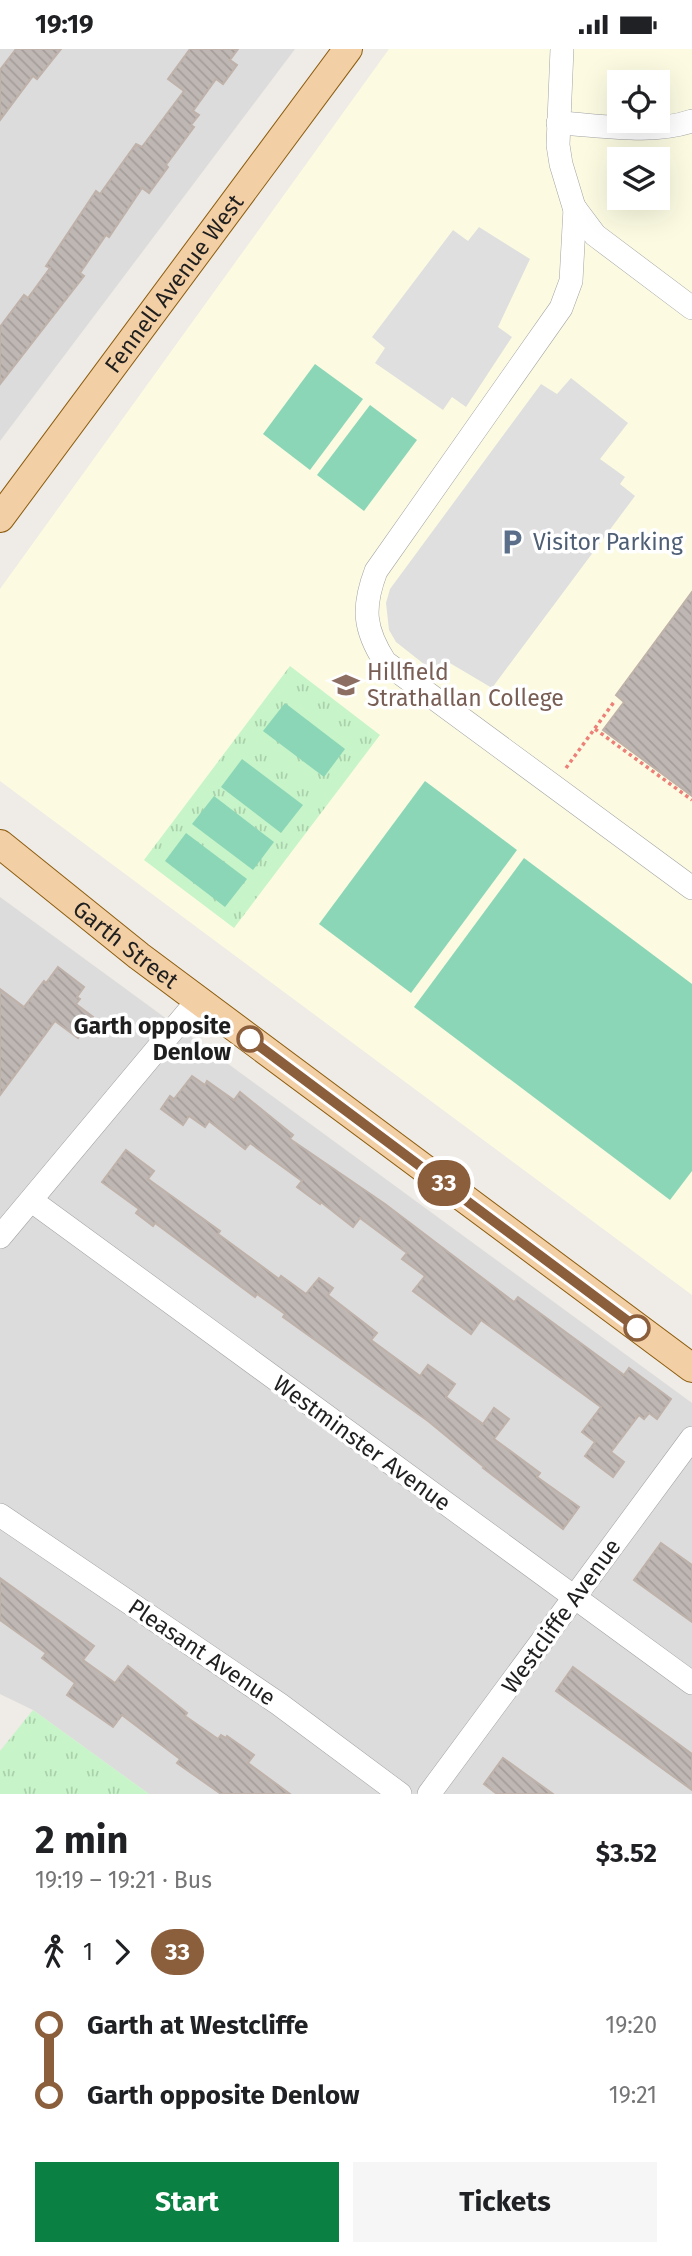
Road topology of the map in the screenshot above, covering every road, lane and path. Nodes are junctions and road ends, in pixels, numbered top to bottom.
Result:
1 (348, 49) edge
2 (562, 49) edge
3 (692, 121) edge
4 (558, 123) junction
5 (575, 208) junction
6 (692, 308) edge
7 (0, 518) edge
8 (614, 702) dead end
9 (595, 729) junction
10 (553, 786) junction
11 (692, 800) edge
12 (0, 844) edge
13 (692, 888) edge
14 (198, 1000) junction
15 (32, 1201) junction
16 (0, 1237) edge
17 (692, 1369) edge
18 (692, 1438) edge
19 (0, 1515) edge
20 (575, 1598) junction
21 (692, 1683) edge
22 (400, 1794) edge
23 (429, 1794) edge

1 - 7 main road, Fennell Avenue West
2 - 4 street
3 - 4 street
4 - 5 street
5 - 6 street
5 - 10 street
8 - 9 path
9 - 10 path
9 - 11 path
10 - 13 street
12 - 14 main road, Garth Street
14 - 15 street
14 - 17 main road, Garth Street
15 - 16 street
15 - 20 street, Westminster Avenue
18 - 20 street, Westcliffe Avenue
19 - 22 street, Pleasant Avenue
20 - 21 street, Westminster Avenue
20 - 23 street, Westcliffe Avenue

